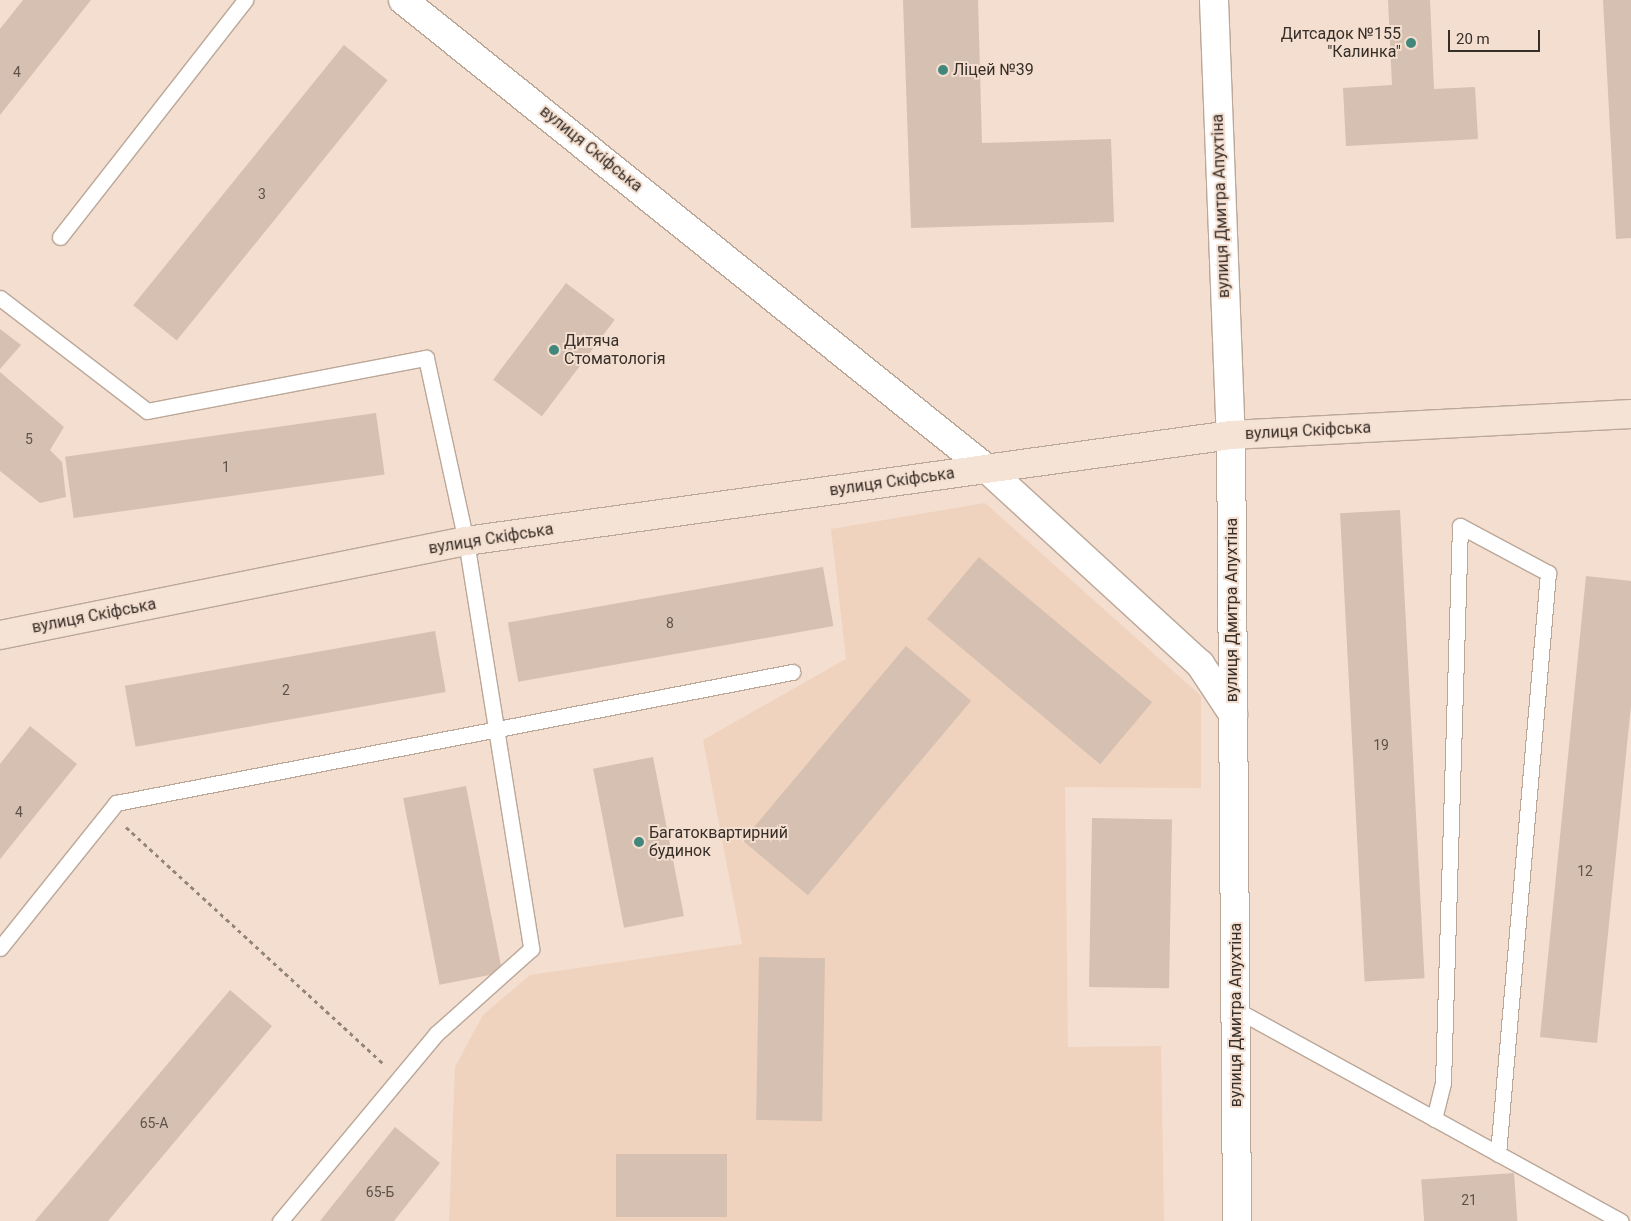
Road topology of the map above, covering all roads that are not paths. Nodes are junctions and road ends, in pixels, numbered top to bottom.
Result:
1 (246, 0) edge
2 (403, 0) edge
3 (1214, 0) edge
4 (60, 237) dead end
5 (0, 298) edge
6 (1631, 414) edge
7 (1231, 435) junction
8 (987, 469) junction
9 (466, 541) junction
10 (0, 635) edge
11 (792, 672) dead end
12 (1233, 714) junction
13 (497, 730) junction
14 (0, 948) edge
15 (1236, 1010) junction
16 (1434, 1119) junction
17 (1498, 1154) junction
18 (280, 1221) edge
19 (1237, 1221) edge
20 (1620, 1221) edge

1 - 4 lane
2 - 8 street, вулиця Скіфська
3 - 7 street, вулиця Дмитра Апухтіна
5 - 9 lane
6 - 7 street, вулиця Скіфська
7 - 8 street, вулиця Скіфська
7 - 12 street, вулиця Дмитра Апухтіна
8 - 9 street, вулиця Скіфська
8 - 12 street, вулиця Скіфська
9 - 10 street, вулиця Скіфська
9 - 13 lane
11 - 13 lane
12 - 15 street, вулиця Дмитра Апухтіна
13 - 14 lane
13 - 18 lane
15 - 16 lane
15 - 19 street, вулиця Дмитра Апухтіна
16 - 17 lane
16 - 17 lane
17 - 20 lane

